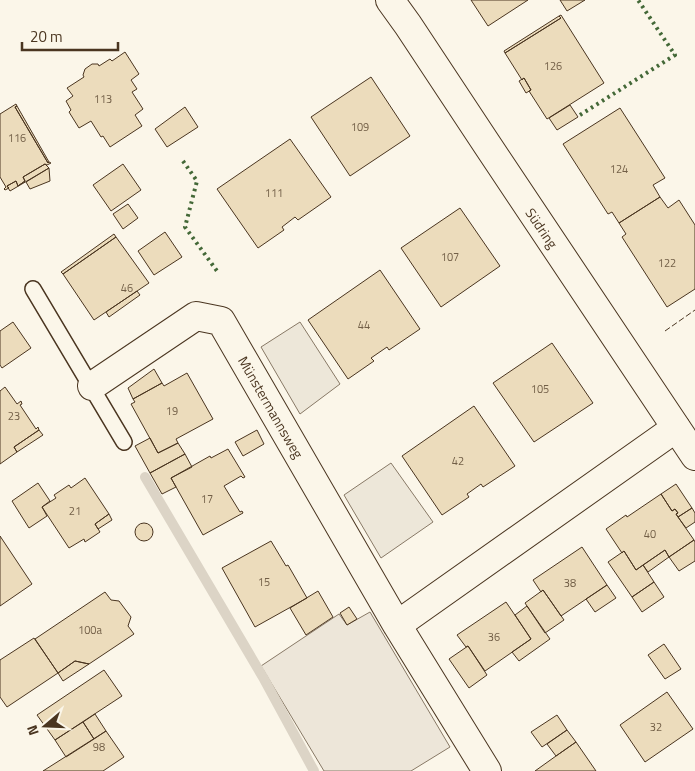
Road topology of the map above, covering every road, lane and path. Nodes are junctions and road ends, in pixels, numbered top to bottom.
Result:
1 (390, 0) edge
2 (33, 289) dead end
3 (92, 386) junction
4 (676, 428) junction
5 (124, 442) dead end
6 (695, 456) edge
7 (397, 625) junction
8 (487, 771) edge

1 - 4 street, Südring
2 - 3 lane
3 - 5 lane
3 - 7 street, Münstermannsweg
4 - 6 street, Südring
4 - 7 street
7 - 8 street, Münstermannsweg

